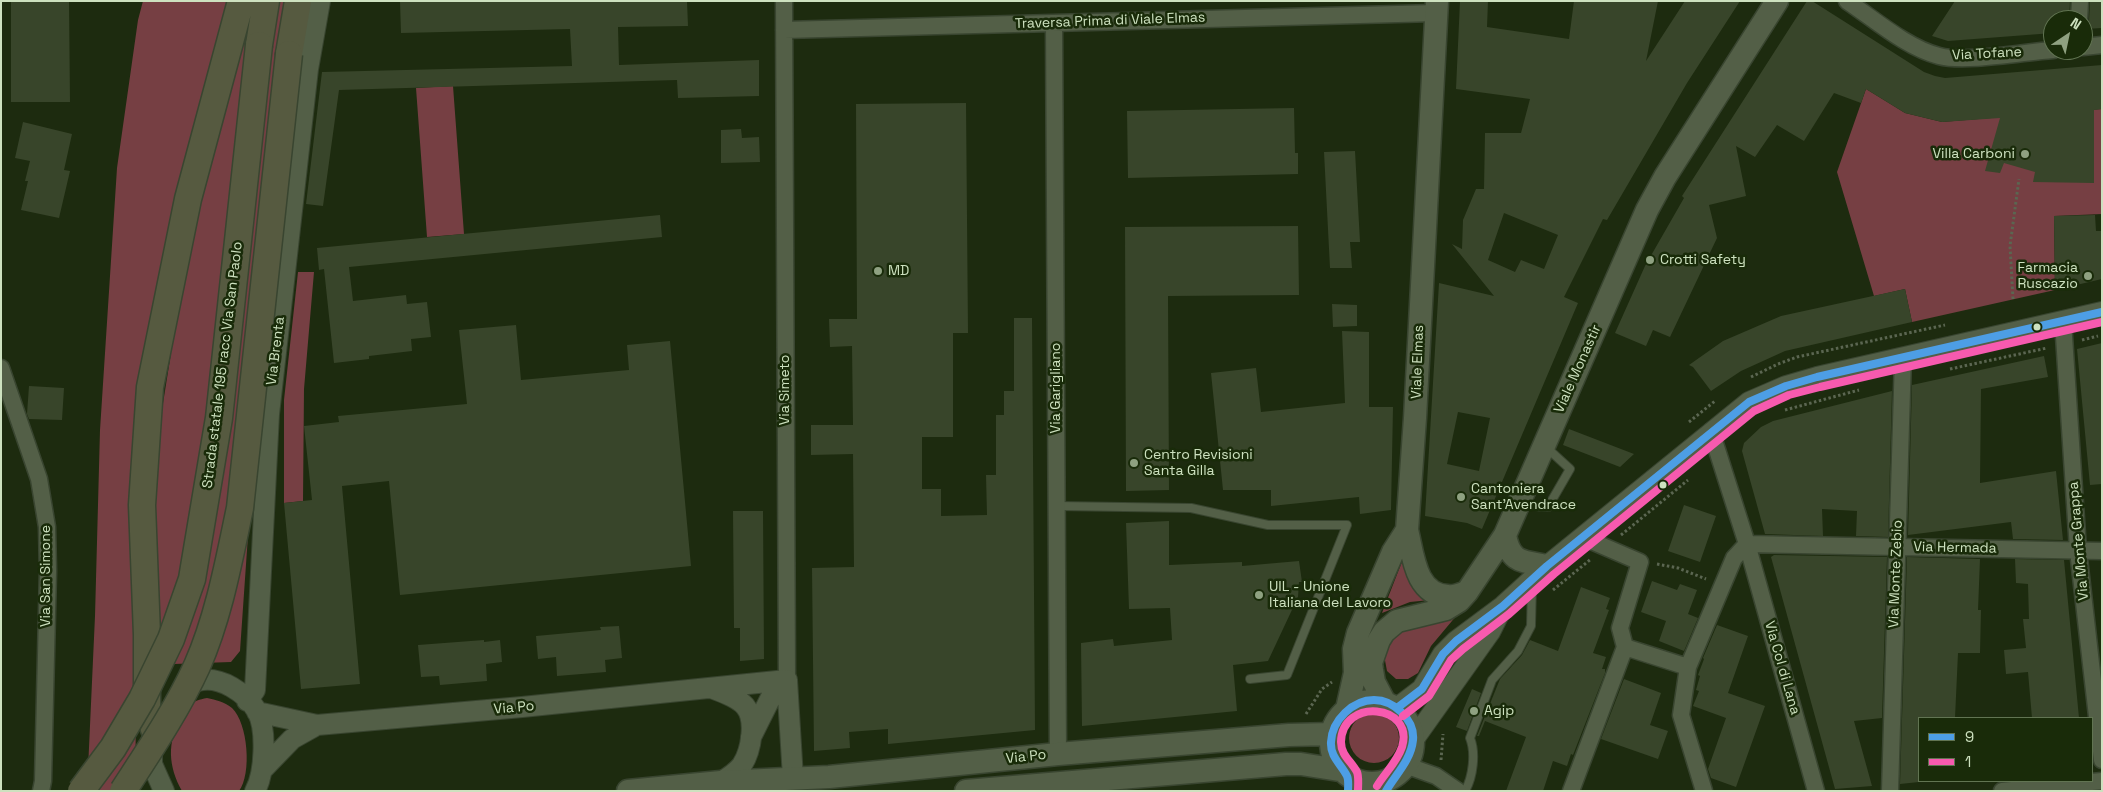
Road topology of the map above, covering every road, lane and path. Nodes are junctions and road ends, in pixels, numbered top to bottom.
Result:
1 (241, 1) edge
2 (266, 1) edge
3 (298, 1) edge
4 (320, 1) edge
5 (784, 1) edge
6 (1777, 1) edge
7 (1847, 1) edge
8 (1436, 7) edge
9 (1054, 23) junction
10 (784, 30) junction
11 (2043, 51) edge
12 (2019, 179) dead end
13 (2014, 299) dead end
14 (2102, 312) edge
15 (2063, 321) junction
16 (1903, 357) junction
17 (1, 368) edge
18 (1711, 431) junction
19 (1544, 446) junction
20 (1518, 505) junction
21 (1057, 506) junction
22 (1407, 530) junction
23 (1505, 534) junction
24 (1582, 537) junction
25 (1747, 544) junction
26 (1896, 547) junction
27 (2078, 550) junction
28 (2102, 551) edge
29 (1678, 568) dead end
30 (1540, 573) junction
31 (1701, 577) dead end
32 (1467, 592) junction
33 (1503, 606) junction
34 (1624, 647) junction
35 (1688, 668) junction
36 (1250, 679) dead end
37 (788, 680) junction
38 (711, 688) junction
39 (1391, 705) junction
40 (252, 706) junction
41 (1347, 709) junction
42 (317, 725) junction
43 (154, 729) junction
44 (1332, 734) junction
45 (1414, 739) junction
46 (750, 740) junction
47 (1058, 754) junction
48 (2102, 760) edge
49 (152, 764) junction
50 (262, 770) junction
51 (794, 778) junction
52 (1395, 778) edge
53 (1345, 779) edge
54 (721, 782) junction
55 (2092, 782) edge
56 (41, 791) edge
57 (81, 791) edge
58 (123, 791) edge
59 (152, 791) edge
60 (164, 791) edge
61 (256, 791) edge
62 (628, 791) edge
63 (966, 791) edge
64 (1458, 791) edge
65 (1465, 791) edge
66 (1571, 791) edge
67 (1704, 791) edge
68 (1816, 791) edge
69 (1890, 791) edge
70 (2002, 791) edge

1 - 43 highway
2 - 57 highway, Strada statale 195 racc Via San Paolo, bridge
3 - 58 highway, bridge
4 - 40 street, Via Brenta
5 - 10 street, Via Simeto
6 - 19 main road, Viale Monastir
7 - 11 street, Via Tofane
8 - 9 street, Traversa Prima di Viale Elmas
8 - 22 main road, Viale Elmas
9 - 10 street, Traversa Prima di Viale Elmas
9 - 21 street, Via Garigliano
10 - 37 street, Via Simeto
12 - 13 path
14 - 15 street
15 - 16 street
15 - 27 street, Via Monte Grappa
16 - 18 street
16 - 26 street, Via Monte Zebio
17 - 56 street, Via San Simone
18 - 24 street
18 - 25 street, Via Col di Lana
19 - 20 main road, Viale Monastir
19 - 20 lane
20 - 23 main road, Viale Monastir
21 - 36 lane
21 - 47 street, Via Garigliano
22 - 32 main road
22 - 41 main road, Viale Elmas
23 - 30 main road
23 - 32 main road, Viale Monastir
24 - 30 street
24 - 34 street
25 - 26 street, Via Hermada
25 - 35 street
25 - 68 street, Via Col di Lana
26 - 27 street, Via Hermada
26 - 69 street, Via Monte Zebio
27 - 28 street, Via Hermada
27 - 48 street, Via Monte Grappa
29 - 31 path
30 - 33 street
30 - 65 lane
32 - 39 main road, Viale Monastir
33 - 39 street
33 - 45 street
34 - 35 street
34 - 66 street
35 - 67 street
37 - 38 street, Via Po
37 - 46 street
37 - 51 street, Via Simeto
38 - 42 street, Via Po
38 - 46 street, Via Po
39 - 41 main road
39 - 45 main road
40 - 42 street, Via Po
40 - 43 street
40 - 50 street
41 - 44 main road
42 - 50 street, Via Po
43 - 49 street
44 - 47 main road, Via Po
44 - 53 main road
45 - 52 main road
46 - 54 street, Via Po
47 - 51 main road, Via Po
49 - 59 street
49 - 60 street
50 - 61 street
51 - 54 main road, Via Po
52 - 53 main road
52 - 64 street
53 - 63 main road, Via Po
54 - 62 main road, Via Po
55 - 70 street

